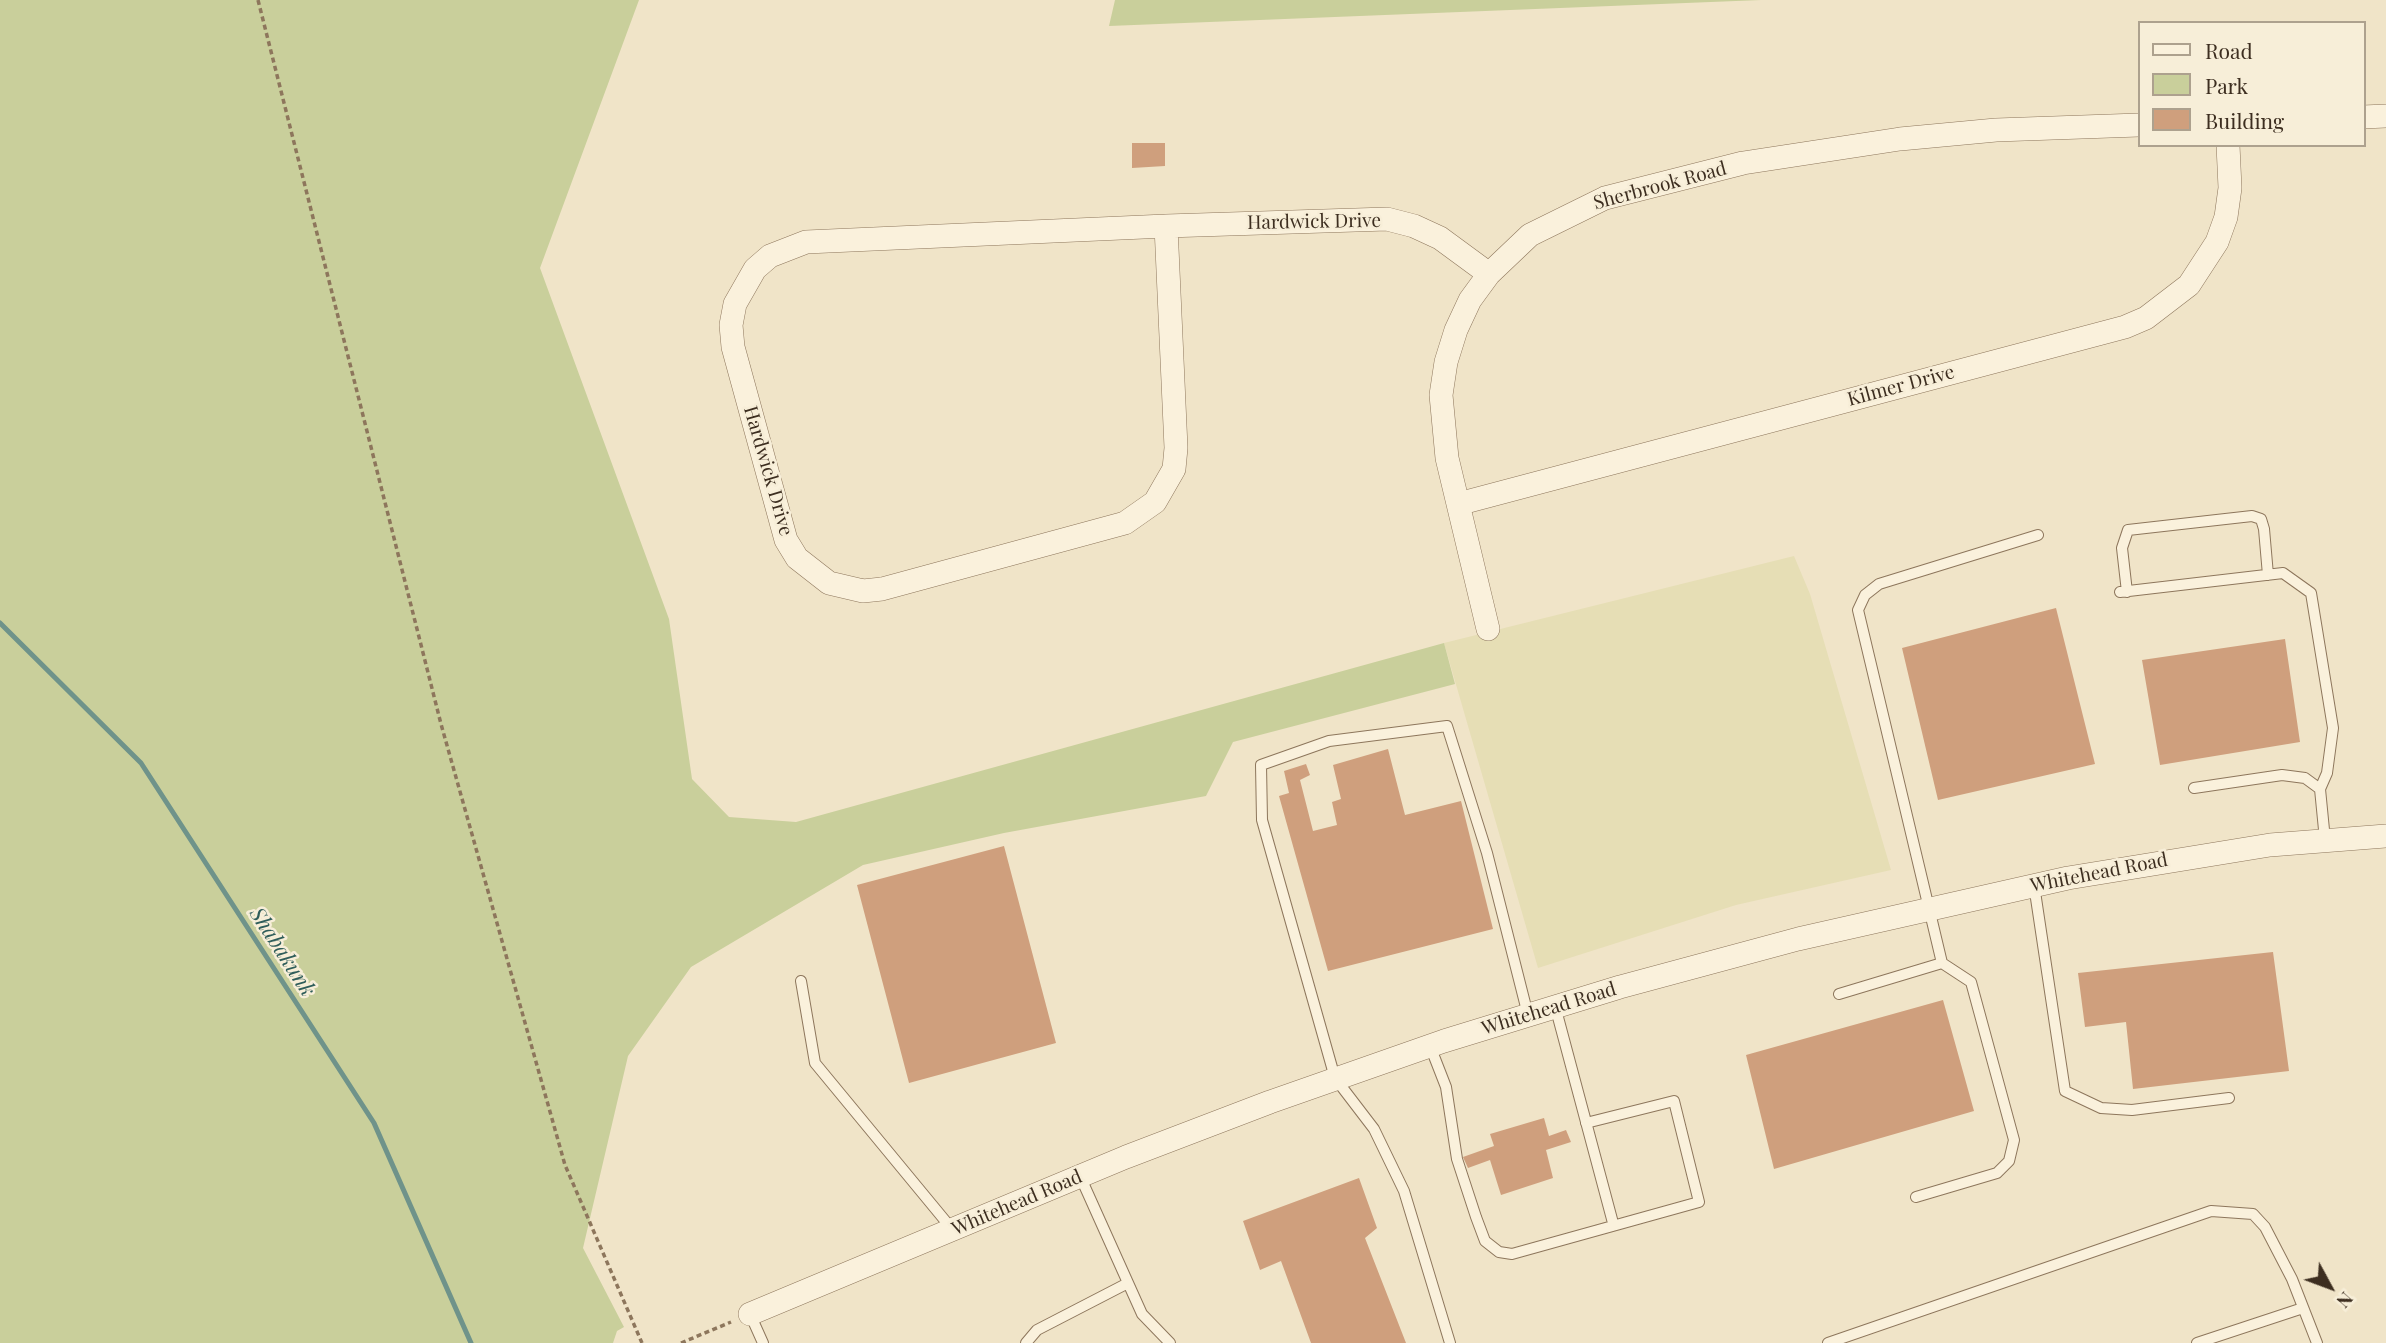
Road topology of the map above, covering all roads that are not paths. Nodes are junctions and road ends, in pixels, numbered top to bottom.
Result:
1 (2386, 116) edge
2 (2365, 117) edge
3 (2138, 125) edge
4 (2228, 147) edge
5 (1166, 226) junction
6 (1489, 274) junction
7 (1458, 504) junction
8 (2038, 535) dead end
9 (2268, 575) junction
10 (1488, 629) dead end
11 (2194, 788) dead end
12 (2320, 789) junction
13 (2386, 836) edge
14 (2325, 840) junction
15 (2034, 885) junction
16 (1928, 908) junction
17 (1942, 963) junction
18 (801, 981) dead end
19 (1839, 994) dead end
20 (1555, 1006) junction
21 (1528, 1014) junction
22 (1430, 1046) junction
23 (1335, 1078) junction
24 (2229, 1098) dead end
25 (1586, 1124) junction
26 (1080, 1176) junction
27 (1916, 1197) dead end
28 (1613, 1223) junction
29 (953, 1229) junction
30 (1128, 1283) junction
31 (2303, 1308) junction
32 (750, 1314) joint
33 (763, 1343) edge
34 (1026, 1343) edge
35 (1170, 1343) edge
36 (1450, 1343) edge
37 (1828, 1343) edge
38 (2197, 1343) edge
39 (2317, 1343) edge

1 - 2 street
3 - 6 street, Sherbrook Road
4 - 7 street, Kilmer Drive
5 - 5 street, Hardwick Drive
5 - 6 street, Hardwick Drive
6 - 7 street, Sherbrook Road
7 - 10 street, Sherbrook Road
8 - 16 lane
9 - 9 lane
9 - 12 lane
11 - 12 lane
12 - 14 lane
13 - 14 street, Whitehead Road
14 - 15 street, Whitehead Road
15 - 16 street, Whitehead Road
15 - 24 lane
16 - 17 lane
16 - 20 street, Whitehead Road
17 - 19 lane
17 - 27 lane
18 - 29 lane
20 - 21 street, Whitehead Road
20 - 25 lane
21 - 22 street, Whitehead Road
21 - 23 lane
22 - 23 street, Whitehead Road
22 - 28 lane
23 - 26 street, Whitehead Road
23 - 36 lane
25 - 28 lane
25 - 28 lane
26 - 29 street, Whitehead Road
26 - 30 lane
29 - 32 street, Whitehead Road
30 - 34 lane
30 - 35 lane
31 - 37 lane
31 - 38 lane
31 - 39 lane
32 - 33 lane

